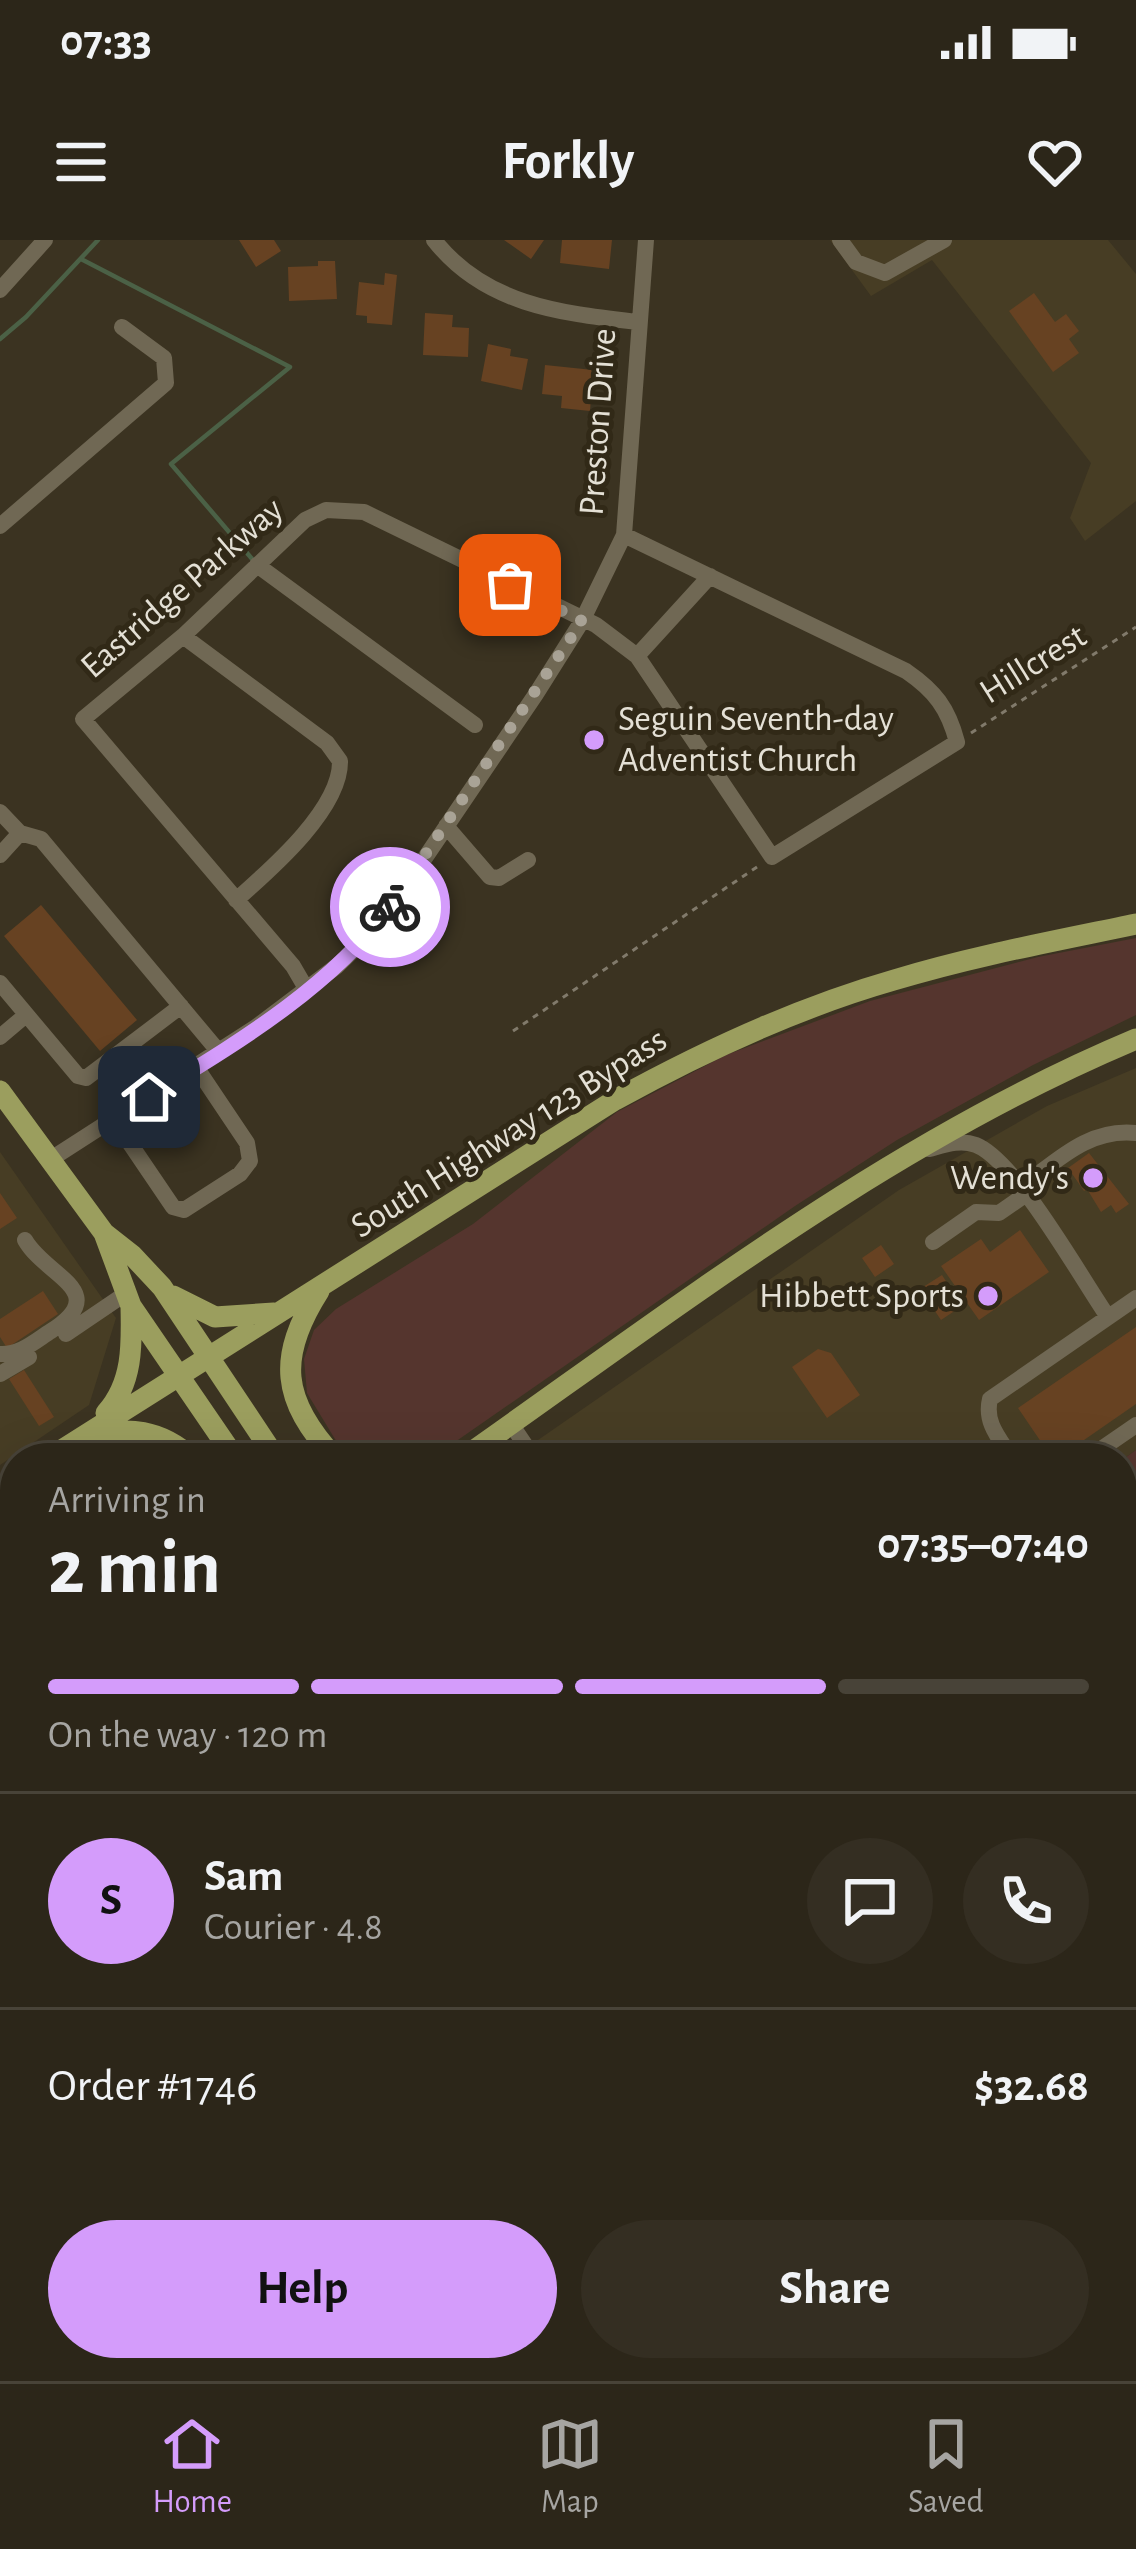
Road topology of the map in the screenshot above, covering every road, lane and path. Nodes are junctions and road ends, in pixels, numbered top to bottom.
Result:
1 (45, 240) edge
2 (434, 240) edge
3 (646, 240) edge
4 (840, 240) edge
5 (944, 240) edge
6 (0, 290) edge
7 (637, 322) junction
8 (122, 327) dead end
9 (0, 526) edge
10 (624, 535) junction
11 (257, 565) junction
12 (710, 576) junction
13 (582, 621) junction
14 (1136, 627) edge
15 (183, 636) junction
16 (637, 656) junction
17 (475, 725) dead end
18 (957, 742) junction
19 (0, 812) edge
20 (446, 826) junction
21 (20, 833) junction
22 (0, 855) edge
23 (772, 857) junction
24 (528, 860) dead end
25 (236, 901) junction
26 (1136, 924) edge
27 (0, 983) edge
28 (307, 990) junction
29 (181, 1006) junction
30 (26, 1015) junction
31 (513, 1030) dead end
32 (0, 1037) edge
33 (1136, 1039) edge
34 (219, 1052) junction
35 (196, 1067) junction
36 (0, 1091) edge
37 (114, 1120) junction
38 (1136, 1133) edge
39 (917, 1152) junction
40 (51, 1159) junction
41 (1021, 1188) junction
42 (104, 1233) junction
43 (26, 1240) dead end
44 (933, 1242) dead end
45 (322, 1286) junction
46 (161, 1287) junction
47 (1136, 1298) edge
48 (128, 1300) junction
49 (286, 1310) junction
50 (1108, 1317) junction
51 (0, 1354) edge
52 (210, 1358) junction
53 (0, 1374) edge
54 (178, 1375) junction
55 (512, 1424) junction
56 (1136, 1425) edge
57 (80, 1436) junction
58 (70, 1443) edge
59 (174, 1443) edge
60 (225, 1443) edge
61 (267, 1443) edge
62 (325, 1443) edge
63 (485, 1443) edge
64 (524, 1443) edge
65 (1002, 1443) edge
66 (1110, 1443) edge

1 - 6 street
2 - 7 street
3 - 7 street, Preston Drive
4 - 5 street
7 - 10 street, Preston Drive
8 - 9 street
10 - 12 street
10 - 13 street, Preston Drive
11 - 13 street, Eastridge Parkway
11 - 15 street, Eastridge Parkway
11 - 17 street
12 - 16 street
12 - 18 street
13 - 16 street, Eastridge Parkway
13 - 20 street, Preston Drive
14 - 18 path, Hillcrest
15 - 25 street, Eastridge Parkway
15 - 25 street
16 - 23 street
18 - 23 street
19 - 21 street
20 - 24 street
20 - 28 street, Preston Drive
21 - 22 street
21 - 29 street
23 - 31 path
25 - 28 street, Eastridge Parkway
26 - 45 main road, South Highway 123 Bypass
27 - 30 street
28 - 34 street, Preston Drive
29 - 30 street
29 - 34 street
30 - 32 street
33 - 39 main road
34 - 35 street, Preston Drive
35 - 37 street, Preston Drive
35 - 37 street
36 - 40 main road
37 - 40 street, Preston Drive
38 - 41 street
39 - 41 street
39 - 55 main road
40 - 42 main road
41 - 44 street
41 - 50 street
42 - 46 main road
42 - 48 main road
43 - 51 street
45 - 49 main road, South Highway 123 Bypass
45 - 62 main road
46 - 49 main road
46 - 52 main road
47 - 50 street
48 - 53 street
48 - 54 main road
48 - 57 main road
49 - 52 main road, South Highway 123 Bypass
50 - 65 street
52 - 54 main road, South Highway 123 Bypass
52 - 61 main road
54 - 57 main road, South Highway 123 Bypass
54 - 60 main road
55 - 63 main road
55 - 64 street
56 - 66 street
57 - 58 main road, South Highway 123 Bypass
57 - 59 main road

